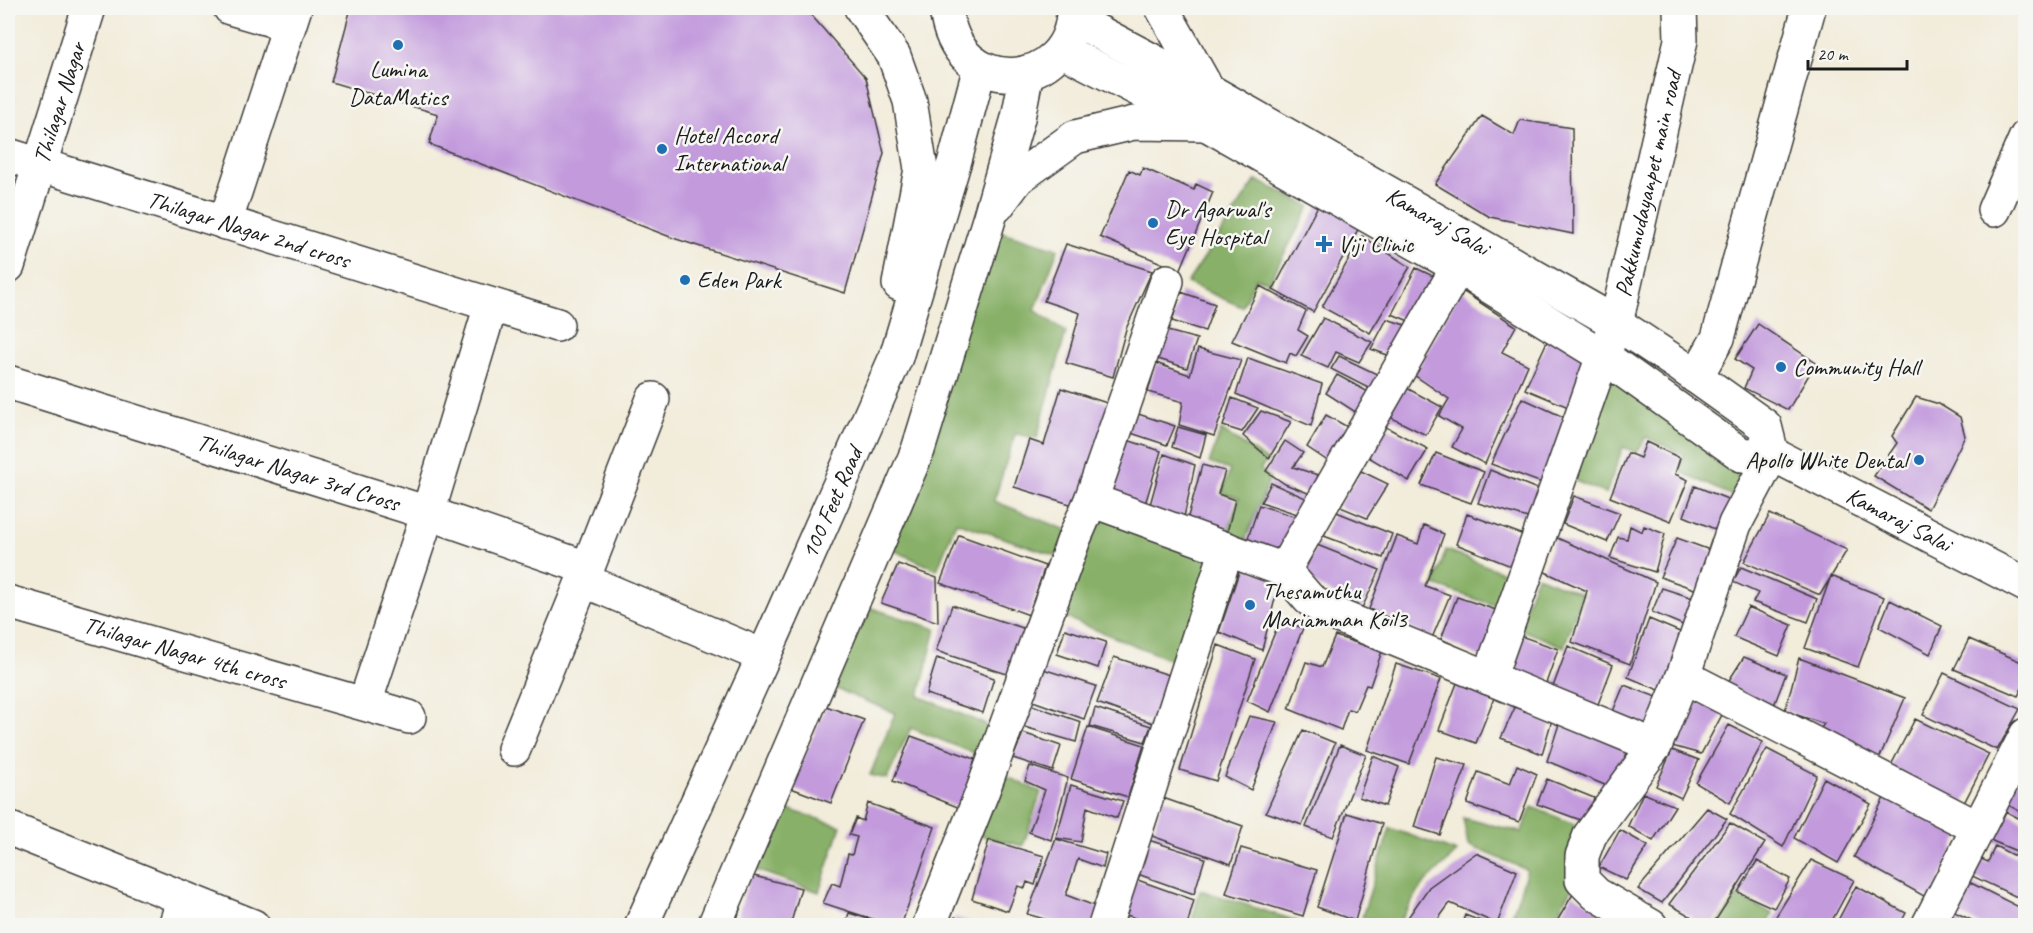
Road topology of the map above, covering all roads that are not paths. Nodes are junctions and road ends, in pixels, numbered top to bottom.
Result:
1 (89, 8) edge
2 (230, 8) edge
3 (861, 8) edge
4 (946, 8) edge
5 (1162, 8) edge
6 (1680, 8) edge
7 (1697, 8) edge
8 (1809, 8) edge
9 (1073, 13) edge
10 (292, 16) edge
11 (1681, 40) junction
12 (1061, 50) junction
13 (980, 67) junction
14 (1027, 72) junction
15 (1208, 90) junction
16 (1206, 124) junction
17 (2025, 137) edge
18 (8, 154) edge
19 (39, 164) junction
20 (1994, 210) dead end
21 (990, 216) junction
22 (225, 223) junction
23 (8, 266) edge
24 (1458, 267) junction
25 (1167, 281) dead end
26 (491, 306) junction
27 (1616, 323) junction
28 (556, 325) dead end
29 (1603, 356) junction
30 (897, 357) junction
31 (1696, 377) junction
32 (8, 382) edge
33 (653, 399) dead end
34 (1772, 454) junction
35 (1091, 500) junction
36 (428, 513) junction
37 (1227, 549) junction
38 (1284, 570) junction
39 (585, 574) junction
40 (2025, 585) edge
41 (8, 602) edge
42 (763, 656) junction
43 (1683, 676) junction
44 (1489, 678) junction
45 (364, 703) junction
46 (409, 717) dead end
47 (2025, 735) edge
48 (1655, 746) junction
49 (514, 748) dead end
50 (8, 828) edge
51 (1978, 828) junction
52 (180, 912) edge
53 (253, 926) edge
54 (641, 926) edge
55 (714, 926) edge
56 (929, 926) edge
57 (1105, 926) edge
58 (1651, 926) edge
59 (1928, 926) edge

1 - 19 main road, Thilagar Nagar
2 - 10 main road
3 - 30 main road
4 - 13 main road
5 - 15 main road
6 - 11 main road, Pakkumudayanpet main road
7 - 11 main road
8 - 31 main road
9 - 12 main road
9 - 15 main road, Kamaraj Salai
10 - 22 main road
11 - 27 main road, Pakkumudayanpet main road
12 - 14 main road
12 - 16 main road, Kamaraj Salai
13 - 14 main road
13 - 30 main road, 100 Feet Road
14 - 21 main road
15 - 27 main road, Kamaraj Salai
16 - 21 main road
16 - 24 main road, Kamaraj Salai
17 - 20 main road
18 - 19 main road, Thilagar Nagar 2nd cross
19 - 22 main road, Thilagar Nagar 2nd cross
19 - 23 main road, Thilagar Nagar
21 - 55 main road
22 - 26 main road, Thilagar Nagar 2nd cross
24 - 29 main road, Kamaraj Salai
24 - 38 main road
25 - 35 main road
26 - 28 main road, Thilagar Nagar 2nd cross
26 - 36 main road
27 - 29 main road, Pakkumudayanpet main road
27 - 31 main road, Kamaraj Salai
29 - 34 main road, Kamaraj Salai
29 - 44 main road, Pakkumudayanpet main road
30 - 42 main road, 100 Feet Road
31 - 34 main road, Kamaraj Salai
32 - 36 main road, Thilagar Nagar 3rd Cross
33 - 39 main road
34 - 40 main road, Kamaraj Salai
34 - 43 main road
35 - 37 main road
35 - 56 main road
36 - 39 main road, Thilagar Nagar 3rd Cross
36 - 45 main road
37 - 38 main road
37 - 57 main road
38 - 44 main road
39 - 42 main road, Thilagar Nagar 3rd Cross
39 - 49 main road
41 - 45 main road, Thilagar Nagar 4th cross
42 - 54 main road, 100 Feet Road
43 - 48 main road
43 - 51 main road
44 - 48 main road
45 - 46 main road, Thilagar Nagar 4th cross
47 - 51 main road
48 - 58 main road
50 - 52 main road
51 - 59 main road
52 - 53 main road

